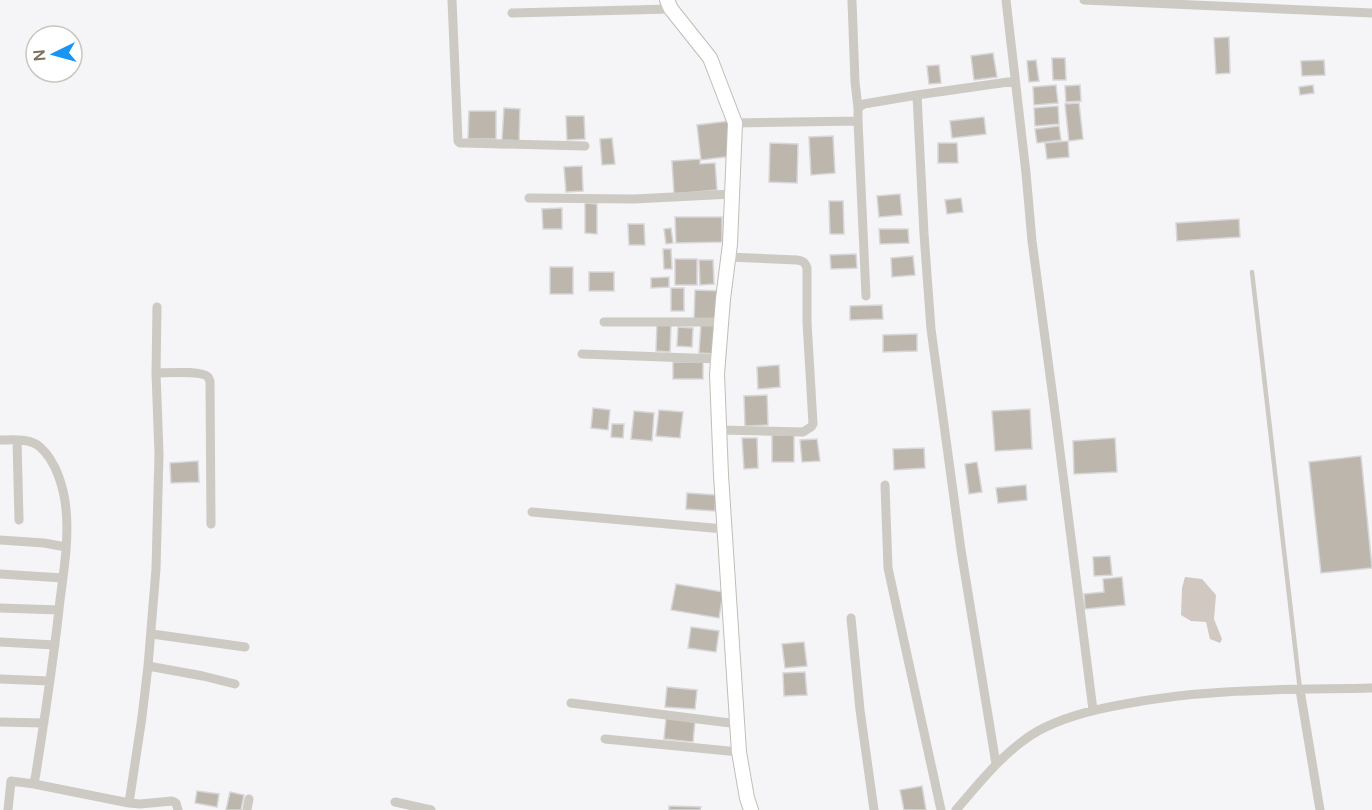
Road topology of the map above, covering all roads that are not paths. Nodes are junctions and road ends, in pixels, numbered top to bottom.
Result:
1 (452, 0) edge
2 (1006, 0) edge
3 (1084, 0) edge
4 (852, 1) edge
5 (1151, 2) edge
6 (669, 4) edge
7 (1300, 5) edge
8 (512, 13) dead end
9 (1372, 13) edge
10 (1015, 81) junction
11 (918, 95) junction
12 (858, 108) junction
13 (858, 121) junction
14 (735, 123) junction
15 (585, 146) dead end
16 (732, 194) junction
17 (529, 198) dead end
18 (728, 257) junction
19 (1252, 272) dead end
20 (866, 296) dead end
21 (157, 308) dead end
22 (604, 322) dead end
23 (721, 322) junction
24 (582, 354) dead end
25 (718, 359) junction
26 (156, 373) junction
27 (719, 430) junction
28 (0, 440) edge
29 (16, 440) junction
30 (885, 484) dead end
31 (532, 512) dead end
32 (19, 520) dead end
33 (211, 524) dead end
34 (724, 529) junction
35 (0, 540) edge
36 (66, 547) junction
37 (0, 574) edge
38 (63, 578) junction
39 (0, 608) edge
40 (59, 610) junction
41 (851, 618) dead end
42 (152, 634) junction
43 (0, 642) edge
44 (55, 645) junction
45 (245, 647) dead end
46 (148, 666) junction
47 (0, 679) edge
48 (50, 681) junction
49 (235, 684) dead end
50 (1372, 688) edge
51 (1300, 690) junction
52 (571, 704) dead end
53 (1093, 710) junction
54 (0, 722) edge
55 (44, 723) junction
56 (738, 724) junction
57 (605, 739) dead end
58 (740, 752) junction
59 (996, 764) junction
60 (0, 780) edge
61 (11, 781) junction
62 (34, 784) junction
63 (249, 800) dead end
64 (129, 802) junction
65 (395, 802) dead end
66 (8, 810) edge
67 (178, 810) edge
68 (247, 810) edge
69 (431, 810) edge
70 (751, 810) edge
71 (874, 810) edge
72 (940, 810) edge
73 (956, 810) edge
74 (1320, 810) edge

1 - 15 street
2 - 10 street
3 - 5 street
4 - 12 street
5 - 7 street
6 - 8 street
6 - 14 street
7 - 9 street
10 - 11 street
10 - 53 street
11 - 12 street
11 - 59 street
12 - 13 street
13 - 14 street
13 - 20 street
14 - 16 street
16 - 17 street
16 - 18 street
18 - 23 street
18 - 27 street
19 - 51 lane
21 - 26 street
22 - 23 street
23 - 25 street
24 - 25 street
25 - 27 street
26 - 33 street
26 - 42 street
27 - 34 street
28 - 29 street
29 - 32 street
29 - 36 street
30 - 72 street
31 - 34 street
34 - 56 street
35 - 36 street
36 - 38 street
37 - 38 street
38 - 40 street
39 - 40 street
40 - 44 street
41 - 71 street
42 - 45 street
42 - 46 street
43 - 44 street
44 - 48 street
46 - 49 street
46 - 64 street
47 - 48 street
48 - 55 street
50 - 51 street
51 - 53 street
51 - 74 street
52 - 56 street
53 - 59 street
54 - 55 street
55 - 62 street
56 - 58 street
57 - 58 street
58 - 70 street
59 - 73 street
60 - 61 street
61 - 62 street
61 - 66 street
62 - 64 street
63 - 68 street
64 - 67 street
65 - 69 street

